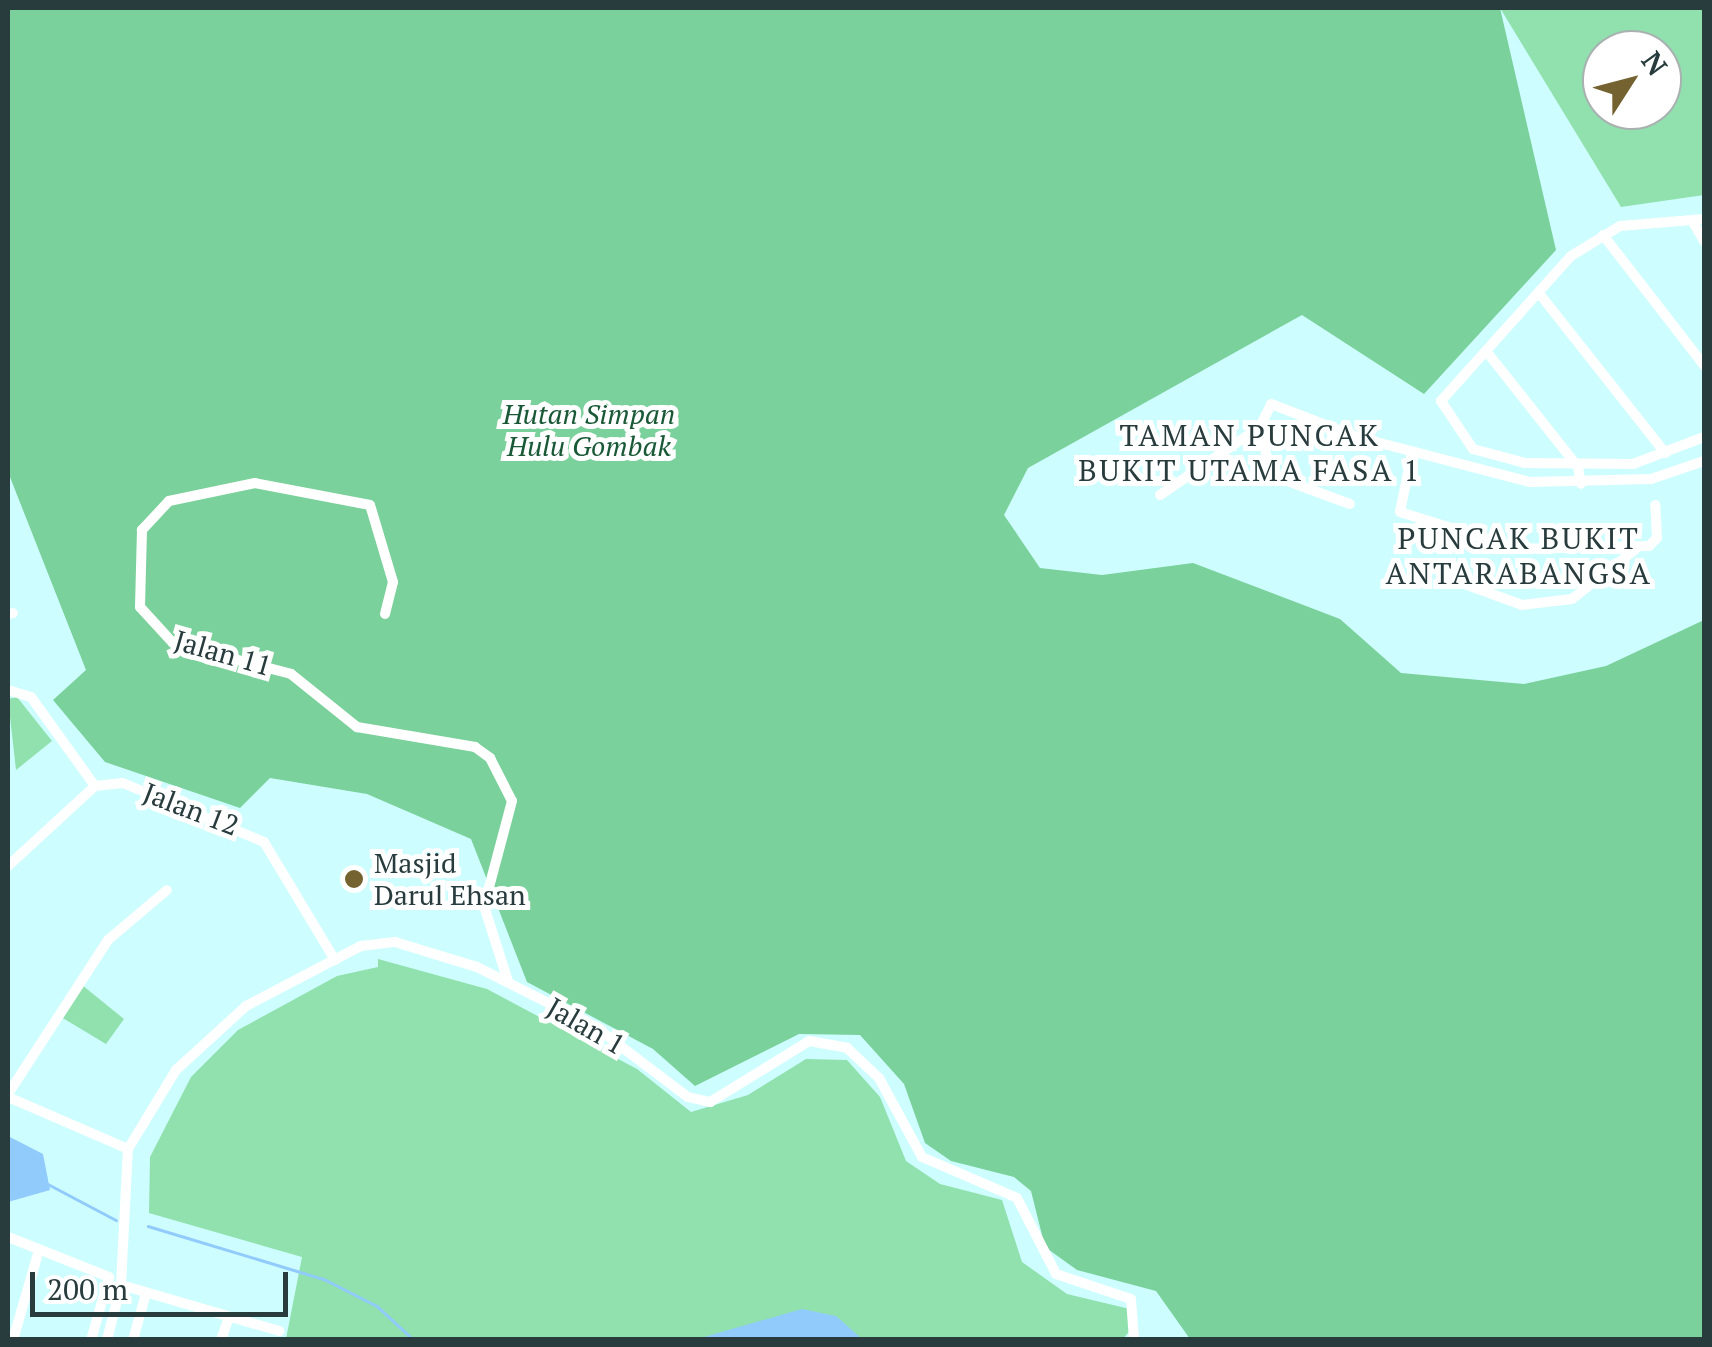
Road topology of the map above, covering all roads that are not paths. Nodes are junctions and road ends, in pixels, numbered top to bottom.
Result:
1 (1698, 221) edge
2 (1604, 235) junction
3 (1704, 241) edge
4 (1542, 296) junction
5 (1490, 356) junction
6 (1704, 365) edge
7 (1260, 426) junction
8 (1704, 437) edge
9 (1412, 453) junction
10 (1665, 453) junction
11 (1704, 461) edge
12 (1578, 468) junction
13 (1580, 484) junction
14 (1160, 495) dead end
15 (1350, 504) dead end
16 (1655, 505) dead end
17 (1636, 549) junction
18 (1448, 578) dead end
19 (385, 614) dead end
20 (8, 690) edge
21 (96, 786) junction
22 (8, 866) edge
23 (167, 890) dead end
24 (335, 960) junction
25 (508, 981) junction
26 (8, 1096) edge
27 (128, 1149) junction
28 (8, 1237) edge
29 (40, 1250) junction
30 (121, 1284) junction
31 (146, 1292) junction
32 (229, 1317) junction
33 (279, 1331) dead end
34 (13, 1340) edge
35 (91, 1340) edge
36 (108, 1340) edge
37 (133, 1340) edge
38 (221, 1340) edge
39 (1134, 1340) edge

1 - 2 street
1 - 3 street
2 - 4 street
2 - 6 street
4 - 5 street
4 - 10 street
5 - 12 street
5 - 12 street
7 - 9 street
7 - 14 street
7 - 15 street
8 - 10 street
9 - 13 street
9 - 17 street
10 - 12 street
11 - 13 street
12 - 13 street
16 - 17 street
17 - 18 street
19 - 25 street, Jalan 11
20 - 21 street
21 - 22 street
21 - 24 street, Jalan 12
23 - 26 street
24 - 25 street, Jalan 1
24 - 27 street, Jalan 1
25 - 39 street, Jalan 1
26 - 27 street
27 - 30 street
28 - 29 street
29 - 34 street
29 - 35 street
30 - 31 street
30 - 36 street
31 - 32 street
31 - 37 street
32 - 33 street
32 - 38 street

